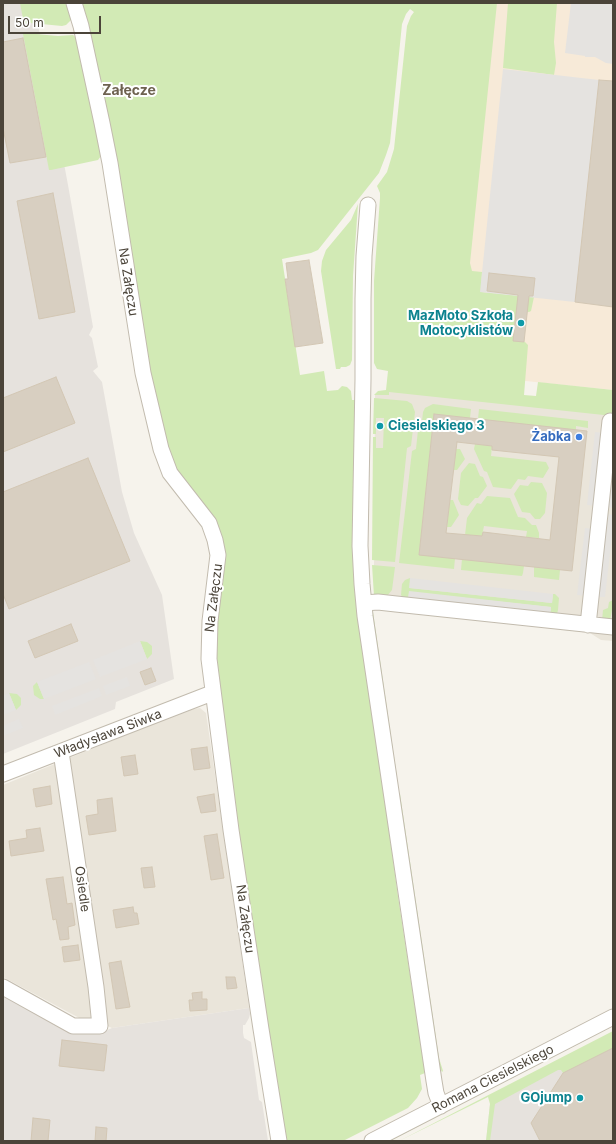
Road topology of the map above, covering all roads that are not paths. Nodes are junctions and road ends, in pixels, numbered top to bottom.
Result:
1 (74, 3) edge
2 (368, 205) dead end
3 (610, 421) dead end
4 (364, 603) junction
5 (588, 625) junction
6 (613, 627) edge
7 (212, 692) junction
8 (61, 752) junction
9 (3, 774) edge
10 (3, 987) edge
11 (613, 1017) edge
12 (441, 1106) junction
13 (279, 1141) edge
14 (372, 1141) edge

1 - 7 street, Na Załęczu
2 - 4 street
3 - 5 street
4 - 5 street
4 - 12 street
5 - 6 street
7 - 8 street, Władysława Siwka
7 - 13 street, Na Załęczu
8 - 9 street, Władysława Siwka
8 - 10 street, Osiedle
11 - 12 street, Romana Ciesielskiego
12 - 14 street, Romana Ciesielskiego

